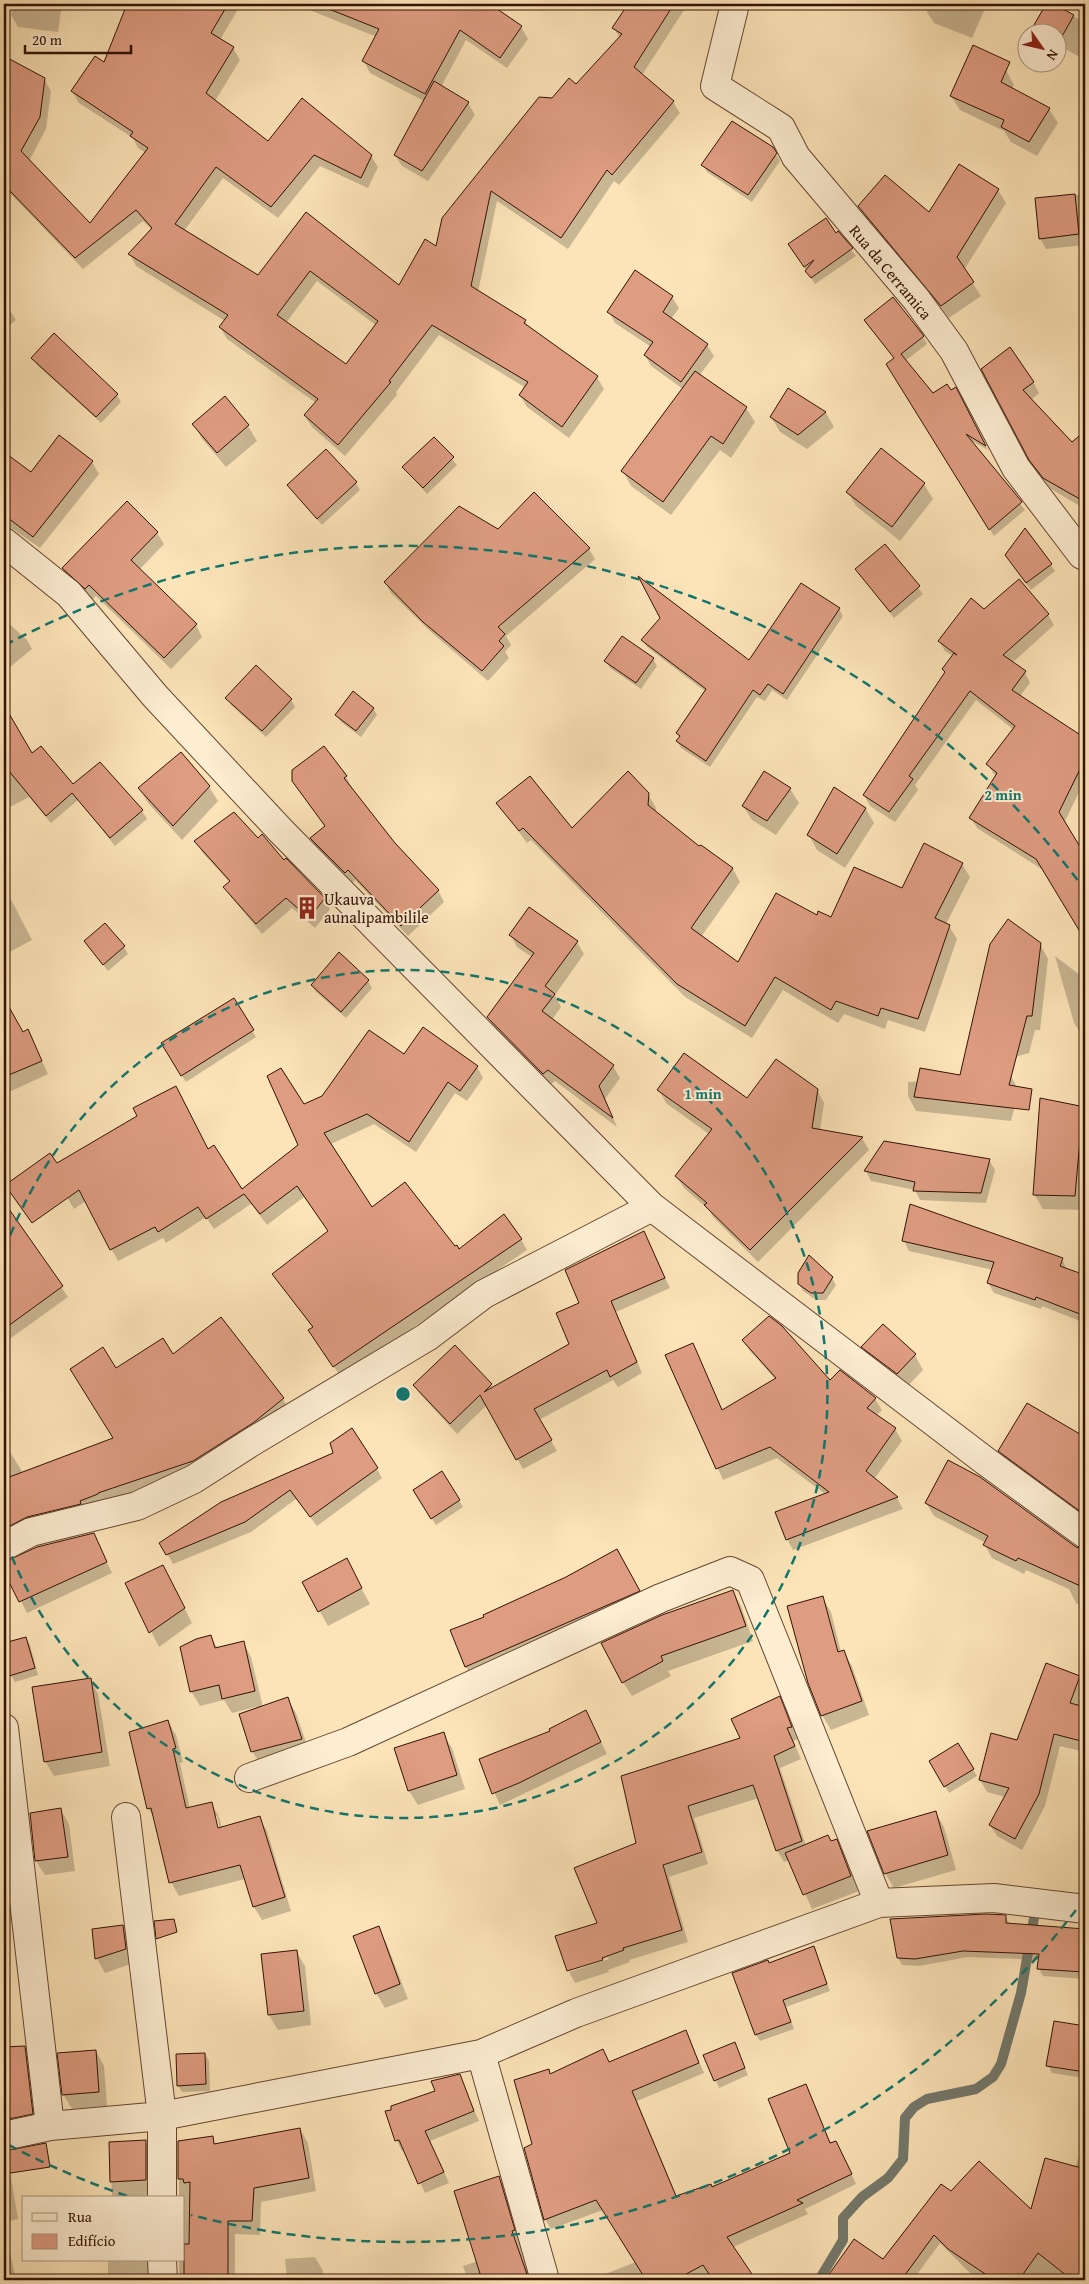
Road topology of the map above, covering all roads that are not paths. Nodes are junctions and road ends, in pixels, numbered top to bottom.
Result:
1 (735, 4) edge
2 (4, 542) edge
3 (1085, 556) edge
4 (652, 1207) junction
5 (1085, 1534) edge
6 (4, 1546) edge
7 (4, 1728) edge
8 (249, 1778) dead end
9 (126, 1817) dead end
10 (878, 1903) junction
11 (1085, 1909) edge
12 (481, 2054) junction
13 (162, 2116) junction
14 (50, 2126) junction
15 (4, 2136) edge
16 (162, 2196) edge
17 (162, 2262) edge
18 (162, 2280) edge
19 (545, 2280) edge

1 - 3 street, Rua da Cerramica
2 - 4 street
4 - 5 street
4 - 6 street
7 - 14 street
8 - 10 street
9 - 13 street
10 - 11 street
10 - 12 street
12 - 13 street
12 - 19 street
13 - 14 street
13 - 16 street
14 - 15 street
17 - 18 street

